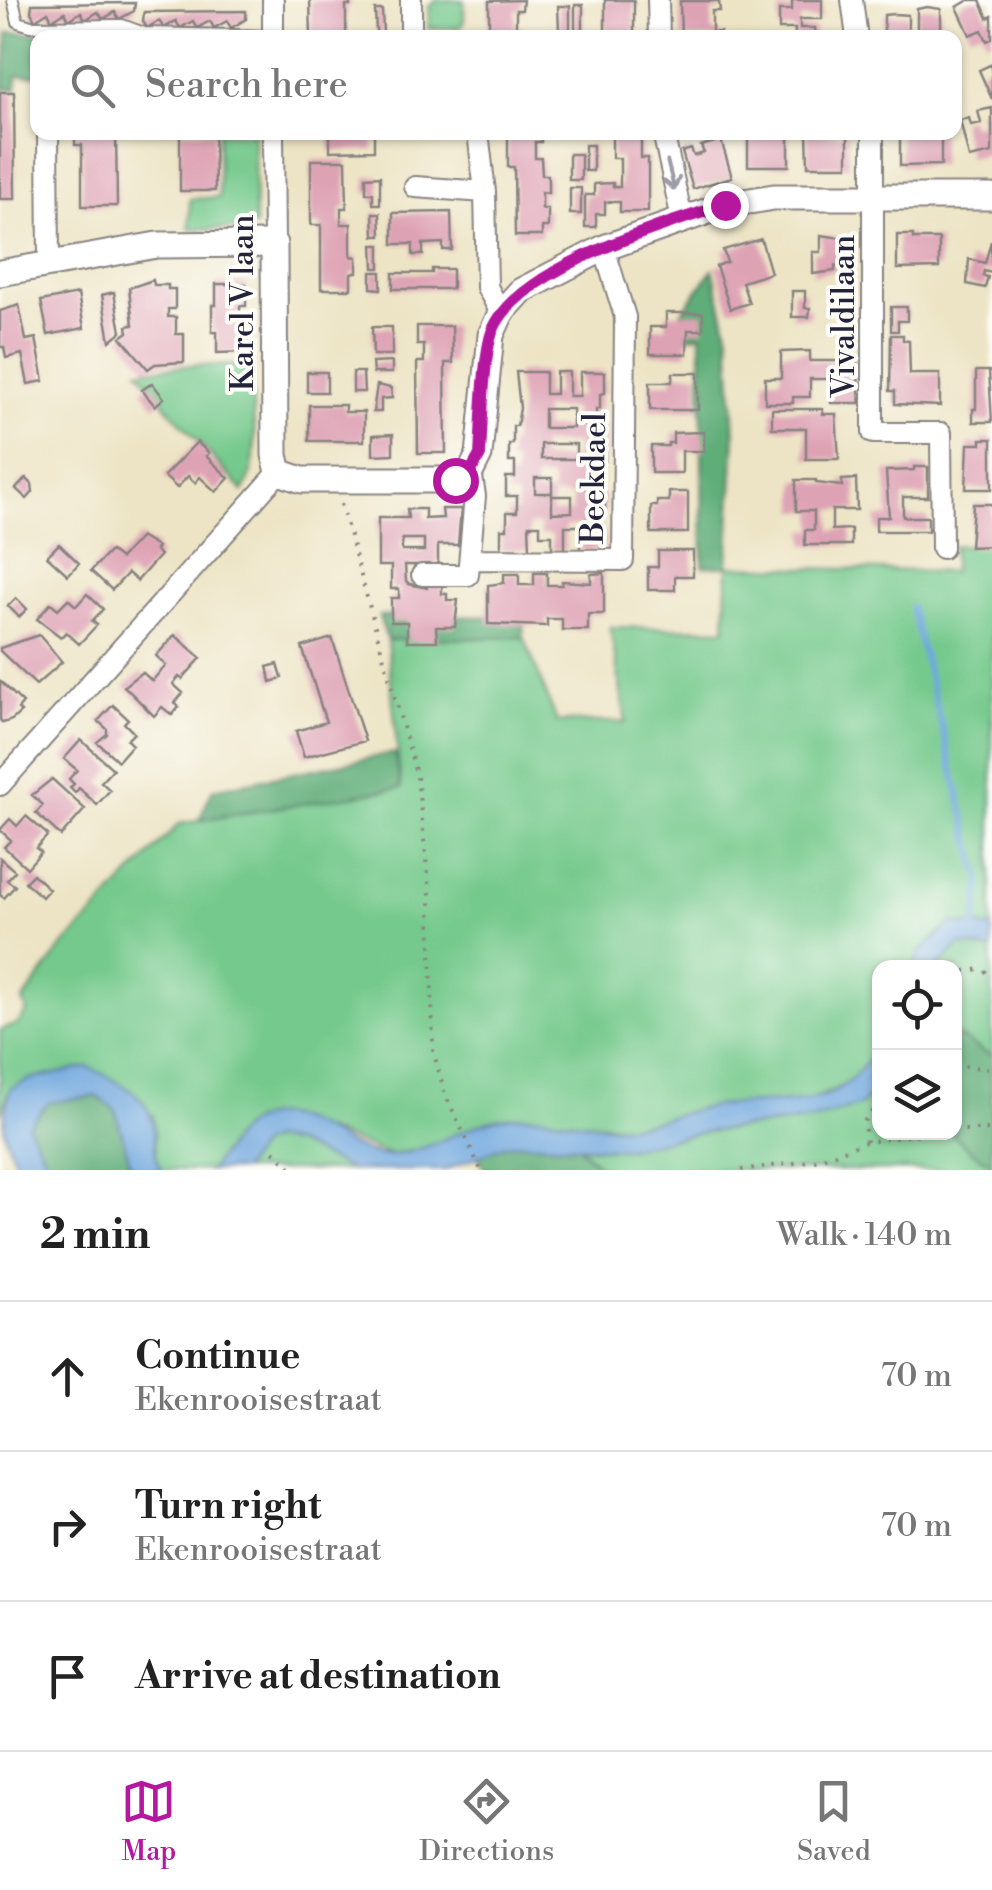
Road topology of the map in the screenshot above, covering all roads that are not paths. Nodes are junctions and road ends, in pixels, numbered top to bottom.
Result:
1 (13, 0) edge
2 (273, 0) edge
3 (412, 0) edge
4 (658, 0) edge
5 (852, 0) edge
6 (136, 30) edge
7 (272, 30) edge
8 (410, 30) edge
9 (659, 30) edge
10 (856, 30) edge
11 (48, 140) edge
12 (273, 140) edge
13 (479, 140) edge
14 (665, 140) edge
15 (872, 140) edge
16 (415, 186) dead end
17 (486, 192) junction
18 (874, 196) junction
19 (992, 197) edge
20 (682, 219) junction
21 (274, 244) junction
22 (604, 248) junction
23 (49, 264) junction
24 (0, 273) edge
25 (501, 313) junction
26 (471, 471) junction
27 (279, 472) junction
28 (942, 548) dead end
29 (470, 558) junction
30 (422, 575) dead end
31 (0, 784) edge

1 - 6 lane
2 - 7 street
3 - 8 street
4 - 9 street
5 - 10 street
11 - 23 street
12 - 21 street, Karel V laan
13 - 17 street
14 -> 20 street
15 - 18 street
16 - 17 street
17 - 25 street
18 - 19 street
18 - 20 street
18 - 28 street, Vivaldilaan
20 - 22 street
21 - 23 street
21 - 27 street, Karel V laan
22 - 25 street
22 - 29 street, Beekdael
23 - 24 street
25 - 26 street
26 - 27 street
26 - 29 street
27 - 31 street
29 - 30 street, Beekdael

